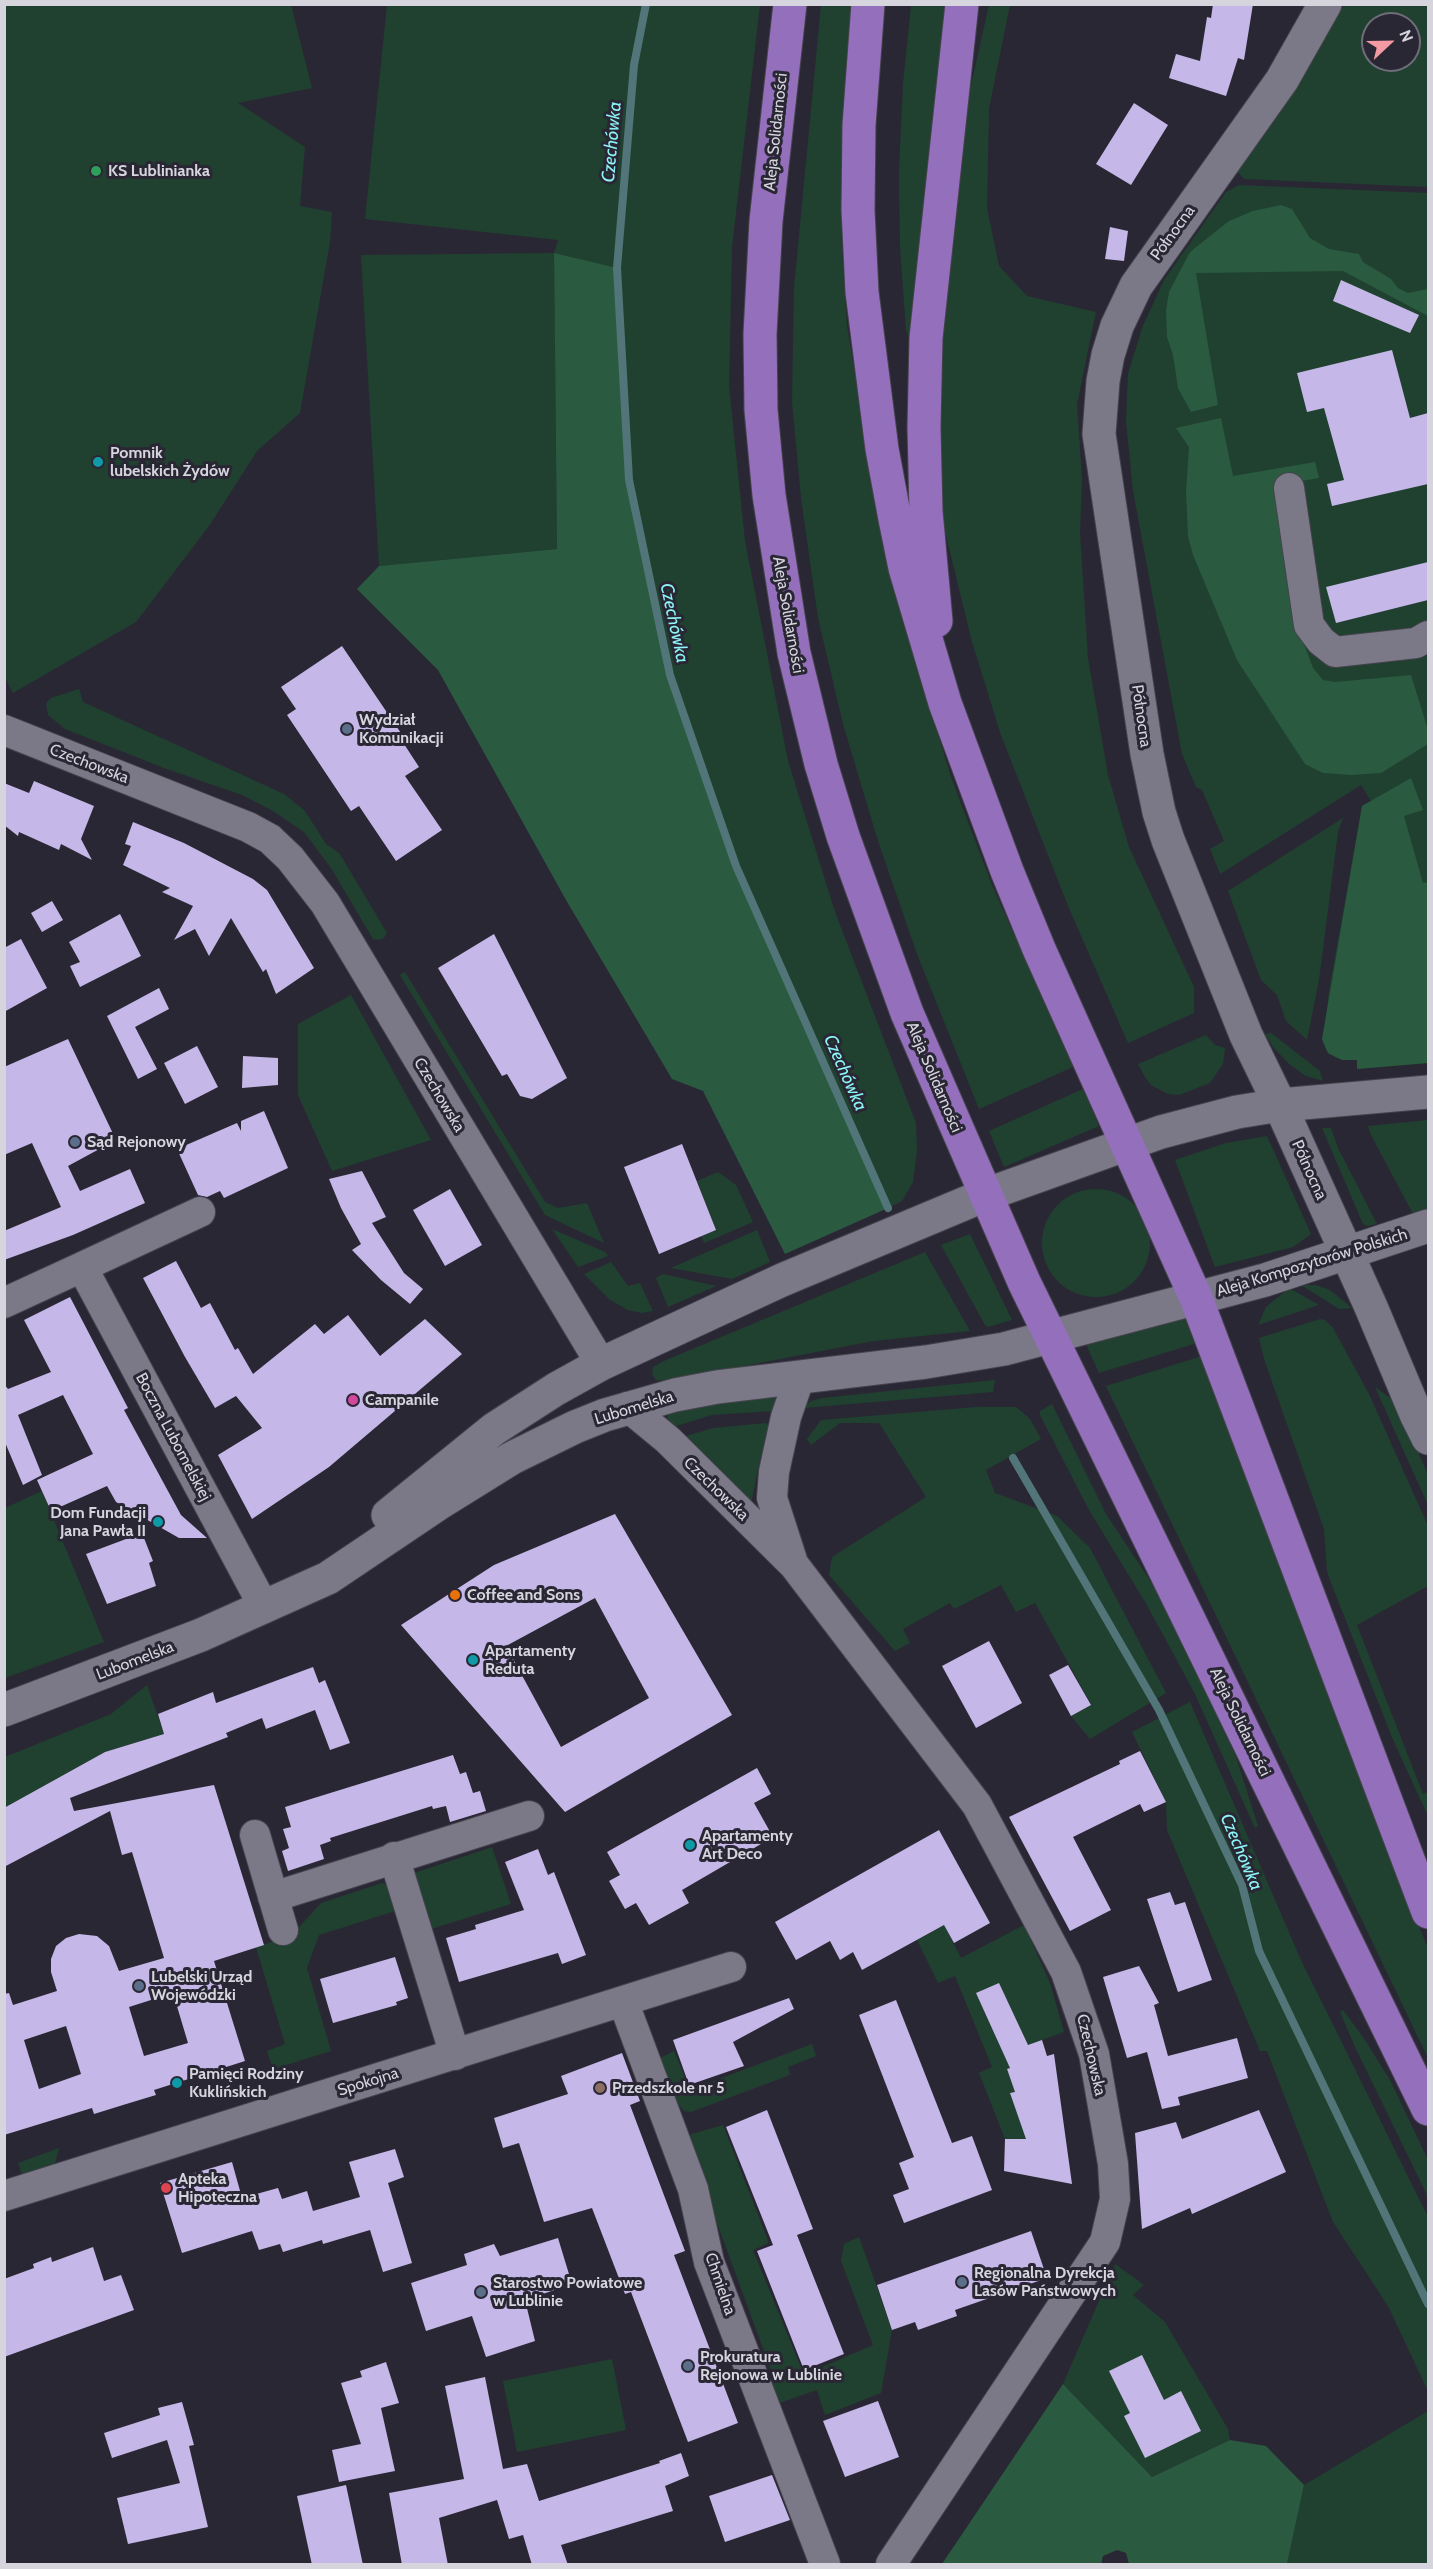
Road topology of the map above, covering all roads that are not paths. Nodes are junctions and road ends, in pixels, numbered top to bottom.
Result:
1 (790, 4) edge
2 (868, 4) edge
3 (963, 4) edge
4 (1325, 4) edge
5 (1289, 488) dead end
6 (1428, 636) edge
7 (945, 703) junction
8 (4, 730) edge
9 (1428, 1092) edge
10 (1280, 1105) junction
11 (1126, 1143) junction
12 (985, 1195) junction
13 (200, 1212) dead end
14 (1428, 1226) edge
15 (1347, 1254) junction
16 (82, 1267) junction
17 (1196, 1298) junction
18 (4, 1304) edge
19 (1051, 1337) junction
20 (601, 1364) junction
21 (800, 1376) junction
22 (628, 1407) junction
23 (1428, 1438) edge
24 (794, 1565) junction
25 (264, 1607) junction
26 (4, 1710) edge
27 (529, 1816) dead end
28 (255, 1835) dead end
29 (394, 1857) junction
30 (273, 1897) junction
31 (1428, 1912) edge
32 (284, 1930) dead end
33 (731, 1967) dead end
34 (623, 2001) junction
35 (455, 2055) junction
36 (1428, 2109) edge
37 (4, 2196) edge
38 (825, 2565) edge
39 (891, 2565) edge

1 - 12 main road, Aleja Solidarności
2 - 7 main road
3 - 7 main road
4 - 10 street, Północna
5 - 6 street
7 - 11 main road
8 - 20 street, Czechowska
9 - 10 street
10 - 11 street
10 - 15 street, Północna
11 - 12 street, Lubomelska
11 - 17 main road
12 - 19 main road, Aleja Solidarności
12 - 20 street, Lubomelska
13 - 16 street
14 - 15 street, Aleja Kompozytorów Polskich
15 - 17 street, Aleja Kompozytorów Polskich
15 - 23 street, Północna
16 - 18 street
16 - 25 street, Boczna Lubomelskiej
17 - 19 street, Aleja Kompozytorów Polskich
17 - 31 main road
19 - 21 street, Lubomelska
19 - 36 main road, Aleja Solidarności
20 - 22 street, Czechowska
20 - 25 street, Lubomelska
21 - 22 street, Lubomelska
21 - 24 street, Czechowska
22 - 24 street, Czechowska
22 - 25 street, Lubomelska
24 - 39 street, Czechowska
25 - 26 street, Lubomelska
27 - 29 street
28 - 30 street
29 - 30 street
29 - 35 street
30 - 32 street
33 - 34 street, Spokojna
34 - 35 street, Spokojna
34 - 38 street, Chmielna
35 - 37 street, Spokojna

